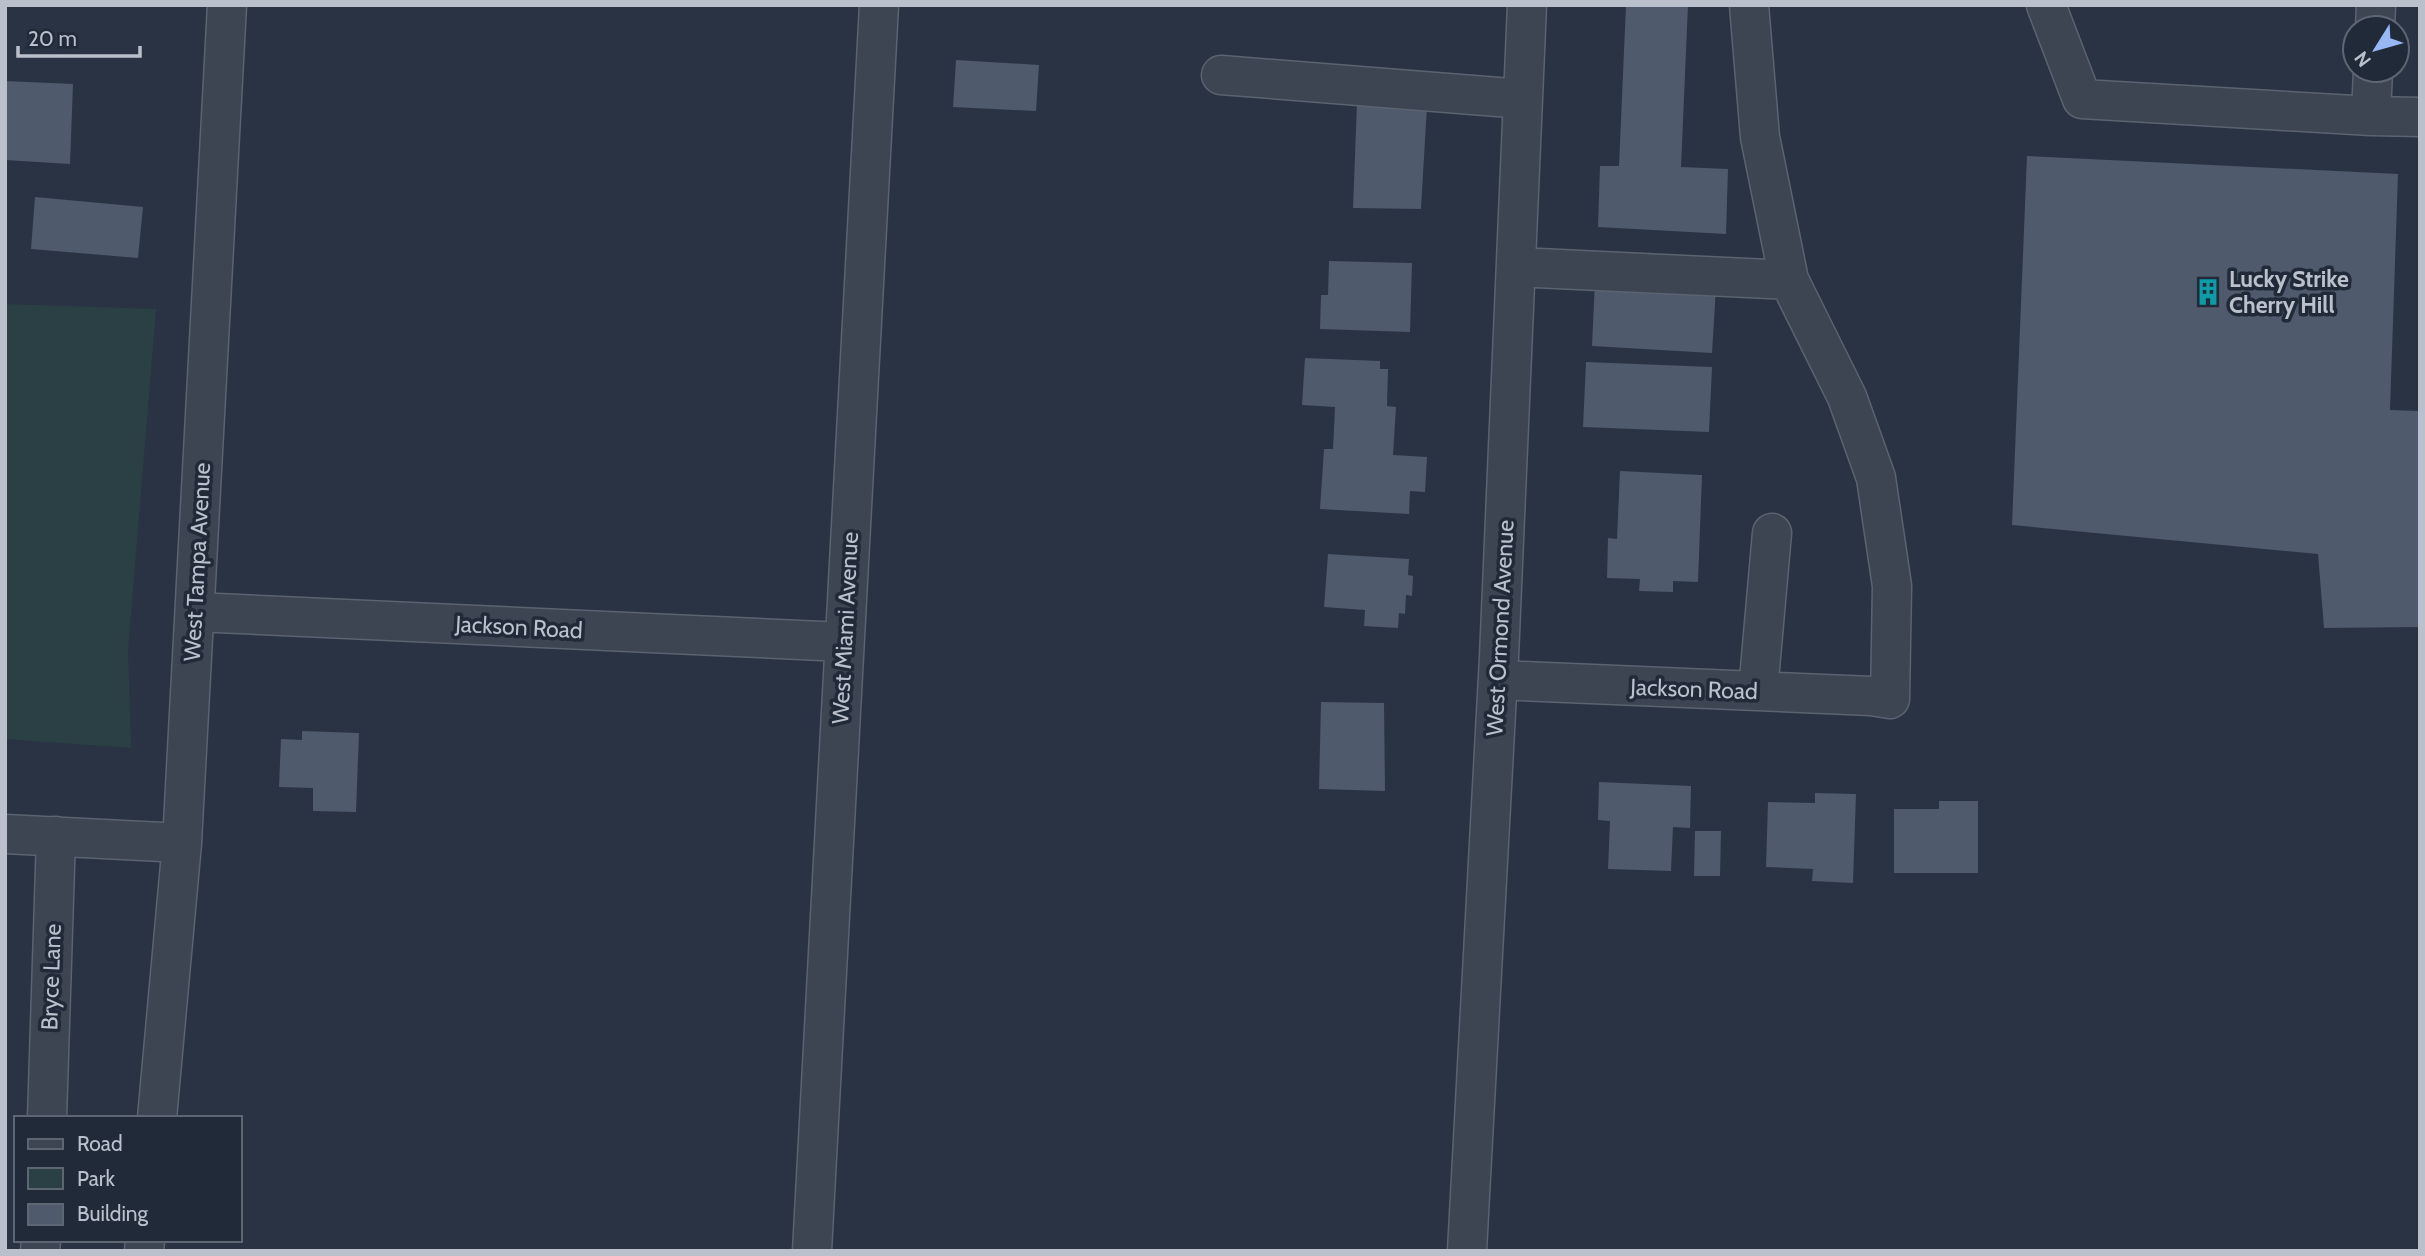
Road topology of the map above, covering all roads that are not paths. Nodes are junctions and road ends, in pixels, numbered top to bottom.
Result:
1 (227, 5) edge
2 (879, 5) edge
3 (1527, 5) edge
4 (1749, 5) edge
5 (2046, 5) edge
6 (1222, 75) dead end
7 (2372, 84) edge
8 (1523, 99) junction
9 (2371, 116) junction
10 (2420, 117) edge
11 (1516, 267) junction
12 (1789, 280) junction
13 (1772, 533) dead end
14 (195, 612) junction
15 (844, 642) junction
16 (1498, 680) junction
17 (1759, 691) junction
18 (5, 834) edge
19 (56, 836) junction
20 (182, 843) junction
21 (47, 1116) edge
22 (156, 1116) edge
23 (812, 1251) edge
24 (1467, 1251) edge

1 - 14 street, West Tampa Avenue
2 - 15 street, West Miami Avenue
3 - 8 street, West Ormond Avenue
4 - 12 street
5 - 9 street
6 - 8 street
7 - 9 street
8 - 11 street, West Ormond Avenue
9 - 10 street
11 - 12 street
11 - 16 street, West Ormond Avenue
12 - 17 street, Jackson Road
13 - 17 street
14 - 15 street, Jackson Road
14 - 20 street, West Tampa Avenue
15 - 23 street, West Miami Avenue
16 - 17 street, Jackson Road
16 - 24 street, West Ormond Avenue
18 - 19 street
19 - 20 street
19 - 21 street, Bryce Lane
20 - 22 street, West Tampa Avenue

